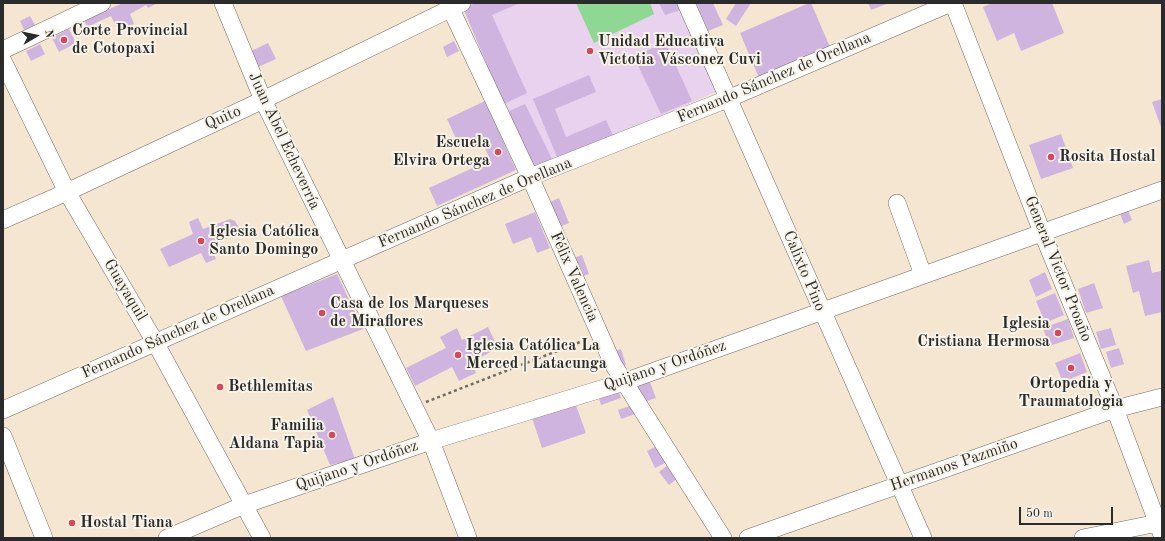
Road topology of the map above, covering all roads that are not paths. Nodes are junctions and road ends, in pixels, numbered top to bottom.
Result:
1 (102, 3) edge
2 (223, 3) edge
3 (686, 3) edge
4 (952, 3) edge
5 (454, 5) edge
6 (3, 50) edge
7 (3, 61) edge
8 (730, 98) junction
9 (263, 100) junction
10 (530, 177) junction
11 (1162, 190) edge
12 (67, 192) junction
13 (897, 203) dead end
14 (3, 220) edge
15 (1042, 232) junction
16 (341, 261) junction
17 (923, 275) junction
18 (822, 311) junction
19 (155, 342) junction
20 (624, 382) junction
21 (1162, 397) edge
22 (1115, 409) junction
23 (3, 410) edge
24 (3, 436) edge
25 (431, 441) junction
26 (900, 484) junction
27 (244, 505) junction
28 (1160, 529) edge
29 (44, 538) edge
30 (167, 538) edge
31 (262, 538) edge
32 (468, 538) edge
33 (723, 538) edge
34 (748, 538) edge
35 (924, 538) edge
36 (1083, 538) edge

1 - 6 street
2 - 9 street, Juan Abel Echeverría
3 - 8 street, Calixto Pino
4 - 8 street, Fernando Sánchez de Orellana
4 - 15 street, General Victor Proaño
5 - 9 street, Quito
5 - 10 street, Félix Valencia
7 - 12 street, Guayaquil
8 - 10 street, Fernando Sánchez de Orellana
8 - 18 street, Calixto Pino
9 - 12 street, Quito
9 - 16 street, Juan Abel Echeverría
10 - 16 street, Fernando Sánchez de Orellana
10 - 20 street, Félix Valencia
11 - 15 street, Quijano y Ordóñez
12 - 14 street, Quito
12 - 19 street, Guayaquil
13 - 17 street
15 - 17 street, Quijano y Ordóñez
15 - 22 street, General Victor Proaño
16 - 19 street, Fernando Sánchez de Orellana
16 - 25 street, Juan Abel Echeverría
17 - 18 street, Quijano y Ordóñez
18 - 20 street, Quijano y Ordóñez
18 - 26 street, Calixto Pino
19 - 23 street, Fernando Sánchez de Orellana
19 - 27 street, Guayaquil
20 - 25 street, Quijano y Ordóñez
20 - 33 street, Félix Valencia
21 - 22 street, Hermanos Pazmiño
22 - 26 street, Hermanos Pazmiño
22 - 28 street, General Victor Proaño
24 - 29 street
25 - 27 street, Quijano y Ordóñez
25 - 32 street, Juan Abel Echeverría
26 - 34 street, Hermanos Pazmiño
26 - 35 street, Calixto Pino
27 - 30 street, Quijano y Ordóñez
27 - 31 street, Guayaquil
28 - 36 street

